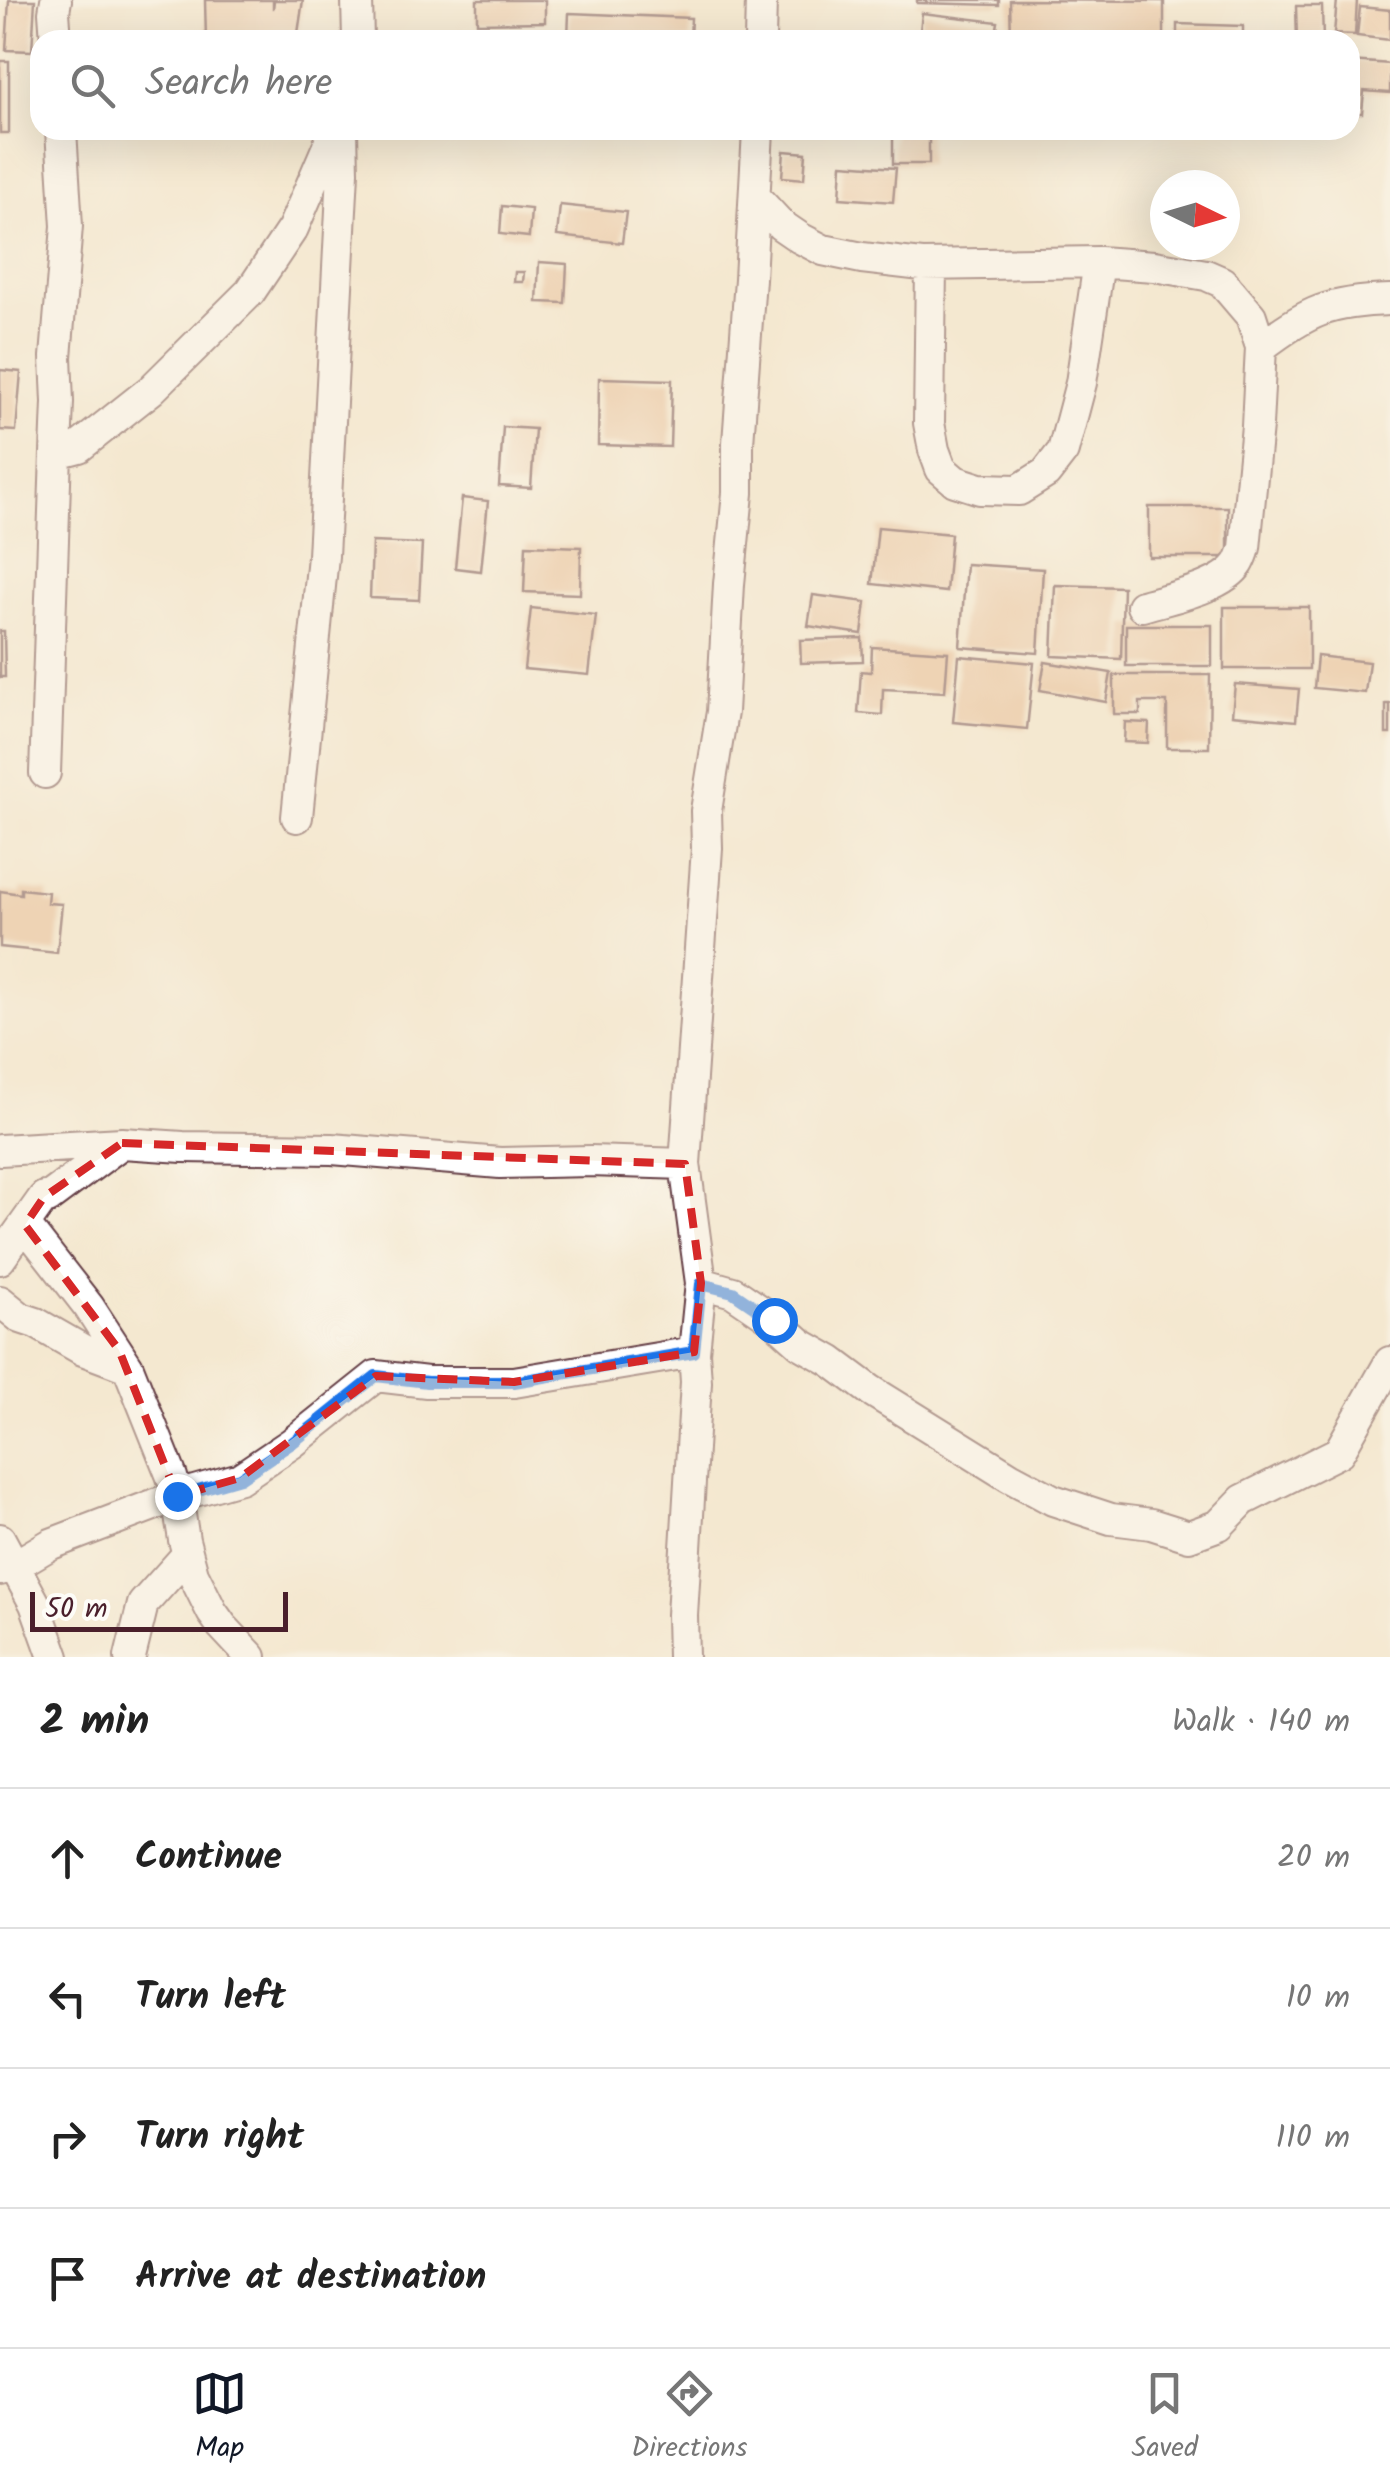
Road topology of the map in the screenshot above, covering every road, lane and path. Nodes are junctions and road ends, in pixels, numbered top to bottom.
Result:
1 (56, 0) edge
2 (357, 0) edge
3 (761, 0) edge
4 (55, 30) edge
5 (358, 30) edge
6 (760, 30) edge
7 (62, 140) edge
8 (334, 140) edge
9 (340, 140) edge
10 (758, 140) edge
11 (755, 198) junction
12 (1099, 262) junction
13 (931, 265) junction
14 (1390, 300) edge
15 (1261, 347) junction
16 (56, 452) junction
17 (1142, 606) dead end
18 (45, 772) dead end
19 (297, 817) dead end
20 (122, 1143) junction
21 (0, 1150) edge
22 (686, 1164) junction
23 (25, 1225) junction
24 (0, 1259) edge
25 (701, 1284) junction
26 (0, 1301) edge
27 (694, 1352) junction
28 (1390, 1362) edge
29 (128, 1366) junction
30 (177, 1496) junction
31 (187, 1555) junction
32 (5, 1558) edge
33 (54, 1657) edge
34 (130, 1657) edge
35 (250, 1657) edge
36 (683, 1657) edge

1 - 4 street
2 - 5 street
3 - 6 street
7 - 16 street
8 - 16 street
9 - 19 street
10 - 11 street
11 - 13 street
11 - 22 street
12 - 13 street
12 - 13 street
12 - 15 street
14 - 15 street
15 - 17 street
16 - 18 street
20 - 21 street
20 - 22 street
20 - 23 street
22 - 25 street
23 - 24 street
23 - 29 street
25 - 27 street
25 - 28 street
26 - 29 street
27 - 30 street
27 - 36 street
29 - 30 street
30 - 31 street
30 - 32 street
31 - 34 street
31 - 35 street
32 - 33 street

